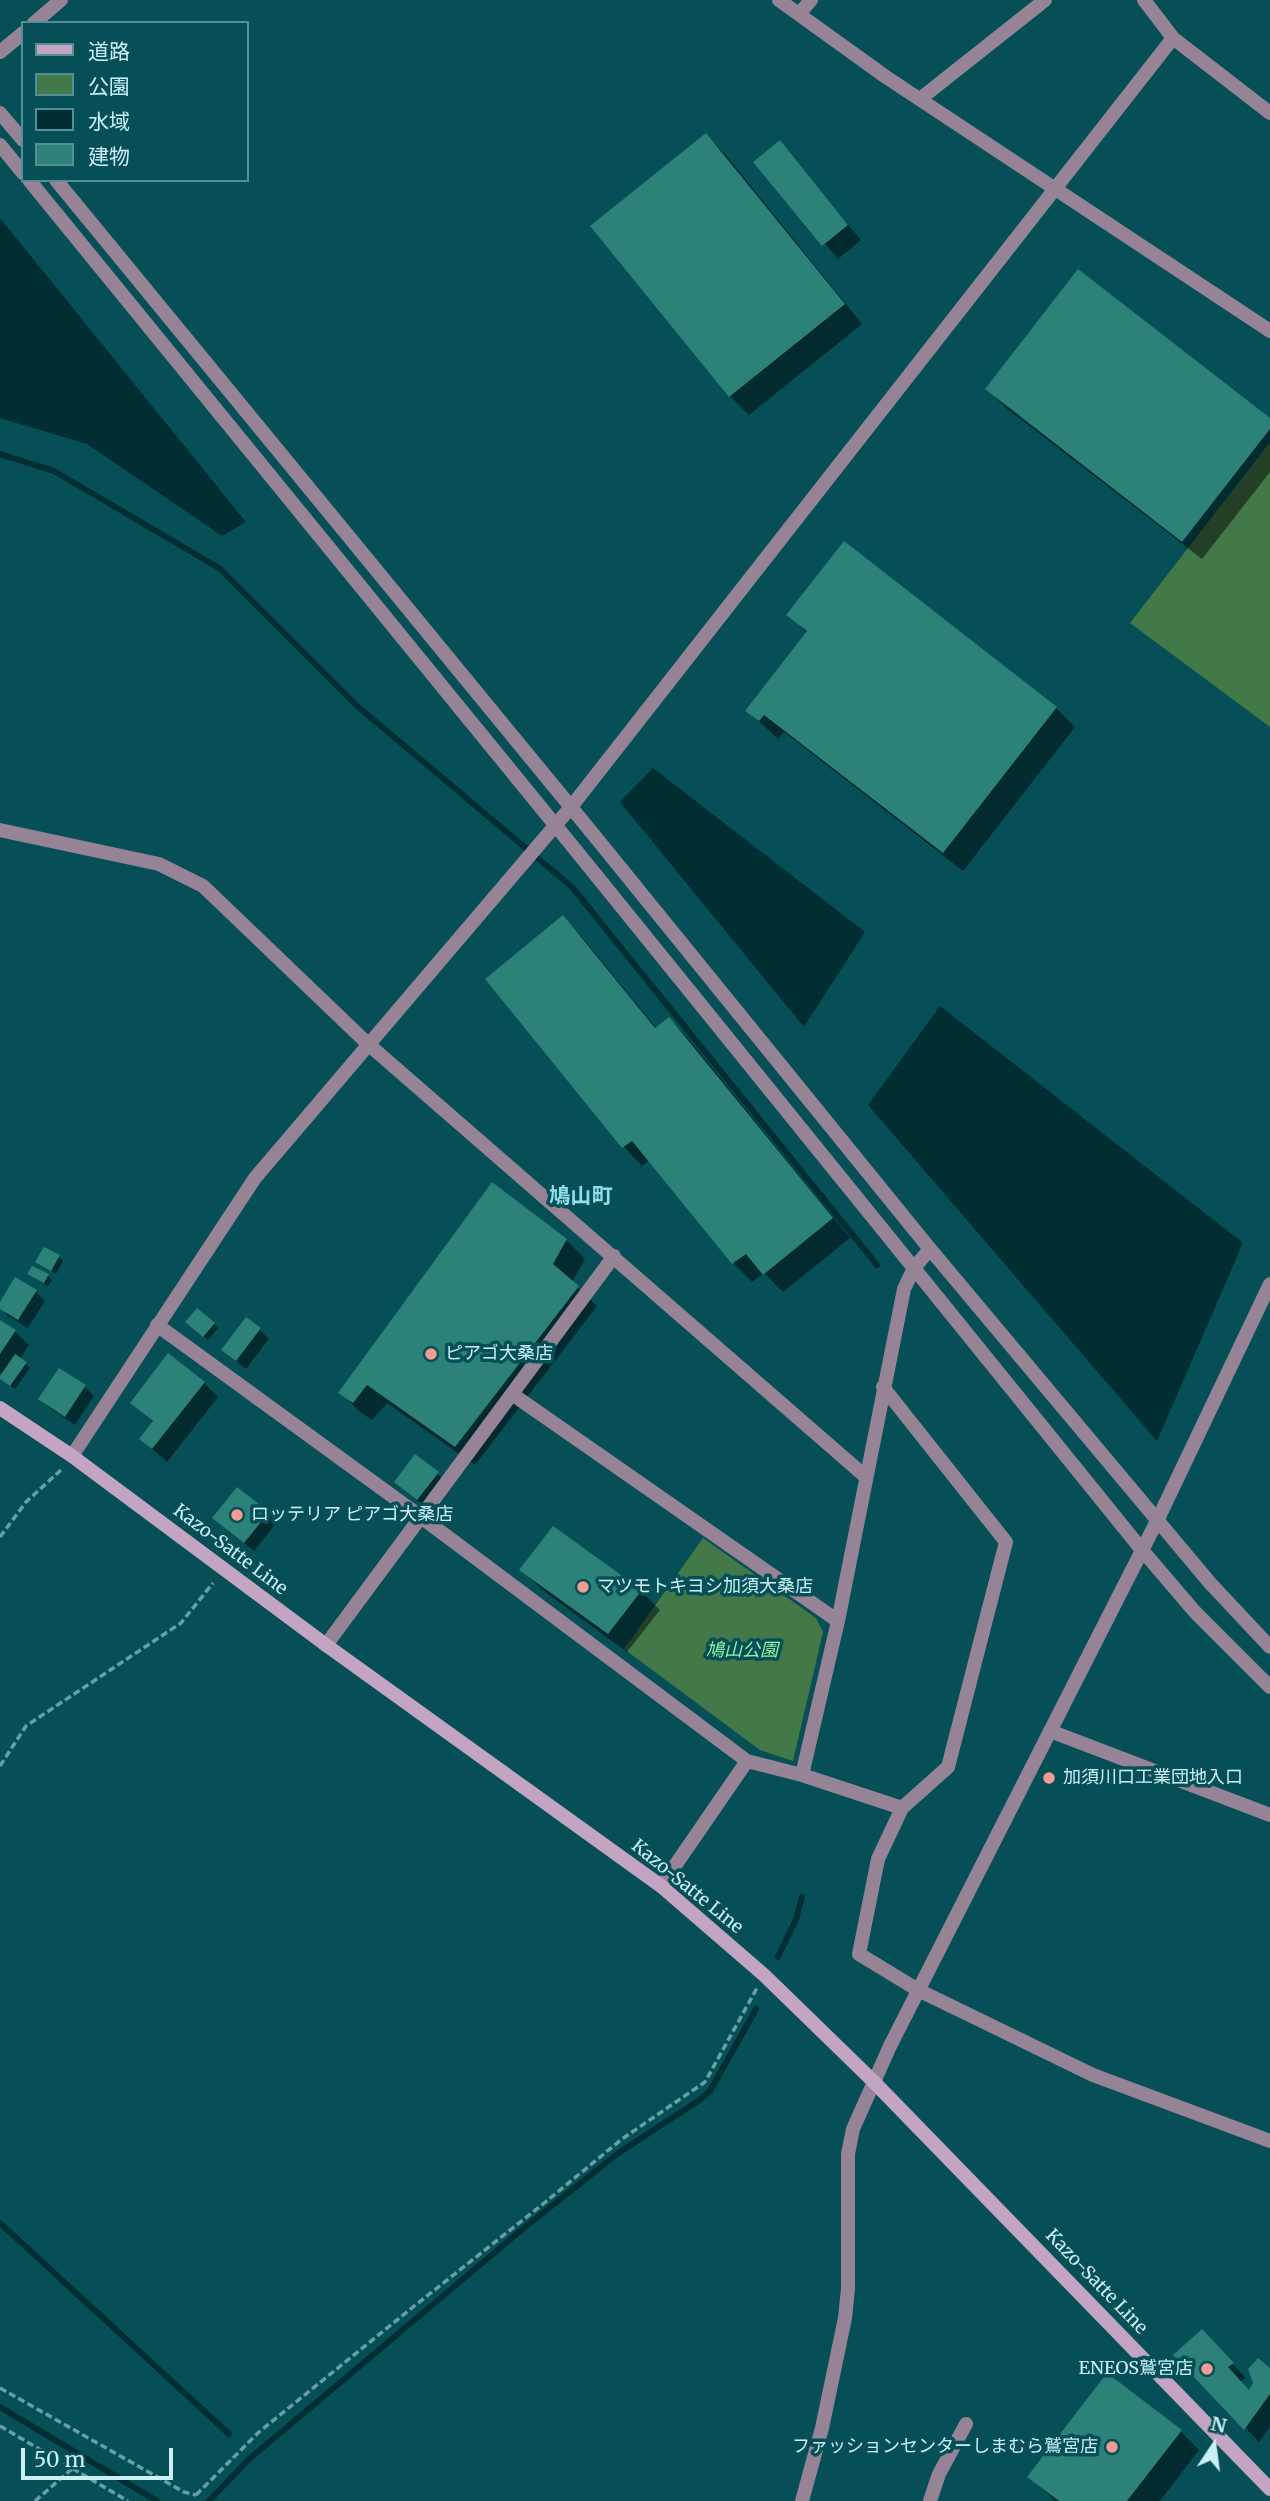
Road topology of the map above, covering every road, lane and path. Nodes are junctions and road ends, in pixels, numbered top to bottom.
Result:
1 (61, 0) edge
2 (779, 0) edge
3 (811, 0) edge
4 (1045, 0) edge
5 (1144, 0) edge
6 (799, 14) junction
7 (36, 21) edge
8 (21, 35) edge
9 (1173, 38) junction
10 (0, 52) edge
11 (920, 99) junction
12 (0, 113) edge
13 (1270, 113) edge
14 (21, 138) edge
15 (0, 145) edge
16 (21, 171) edge
17 (31, 182) edge
18 (57, 182) edge
19 (1056, 189) junction
20 (1270, 331) edge
21 (571, 807) junction
22 (556, 825) junction
23 (0, 830) edge
24 (368, 1044) junction
25 (930, 1249) junction
26 (614, 1256) junction
27 (914, 1268) junction
28 (1270, 1284) edge
29 (157, 1325) junction
30 (883, 1387) junction
31 (512, 1394) junction
32 (0, 1408) edge
33 (72, 1456) junction
34 (866, 1477) junction
35 (421, 1517) junction
36 (1158, 1519) junction
37 (0, 1537) edge
38 (1142, 1550) junction
39 (224, 1569) junction
40 (838, 1621) junction
41 (326, 1645) junction
42 (1270, 1647) edge
43 (1270, 1687) edge
44 (1050, 1731) junction
45 (747, 1761) junction
46 (0, 1766) edge
47 (802, 1775) junction
48 (902, 1808) junction
49 (1270, 1815) edge
50 (661, 1886) junction
51 (764, 1975) junction
52 (918, 1990) junction
53 (872, 2080) junction
54 (1270, 2141) edge
55 (0, 2388) edge
56 (966, 2424) dead end
57 (0, 2426) edge
58 (73, 2469) junction
59 (1270, 2489) edge
60 (196, 2498) edge
61 (35, 2501) edge
62 (128, 2501) edge
63 (802, 2501) edge
64 (930, 2501) edge

1 - 7 street
2 - 6 street
3 - 6 street
4 - 11 street
5 - 9 street
6 - 11 street
8 - 10 street
9 - 13 street
9 - 19 street
11 - 19 street
12 - 14 street
15 - 16 street
17 - 22 street
18 - 21 street
19 - 20 street
19 - 21 street
21 - 22 street
21 - 25 street
22 - 24 street
22 - 27 street
23 - 24 street
24 - 26 street
24 - 29 street
25 - 27 street
25 - 36 street
26 - 31 street
26 - 34 street
27 - 30 street
27 - 38 street
28 - 36 street
29 - 33 street
29 - 35 street
30 - 34 street
30 - 48 street
31 - 35 street
31 - 40 street
32 - 33 main road, Kazo-Satte Line
33 - 37 path
33 - 39 main road, Kazo-Satte Line
34 - 40 street
35 - 41 street
35 - 45 street
36 - 38 street
36 - 42 street
38 - 43 street
38 - 44 street
39 - 41 main road, Kazo-Satte Line
39 - 46 path
40 - 47 street
41 - 50 main road, Kazo-Satte Line
44 - 49 street
44 - 52 street
45 - 47 street
45 - 50 street
47 - 48 street
48 - 52 street
50 - 51 main road, Kazo-Satte Line
51 - 53 main road, Kazo-Satte Line
51 - 60 path
52 - 53 street
52 - 54 street
53 - 59 main road, Kazo-Satte Line
53 - 63 street
55 - 60 path
56 - 64 street
57 - 58 path
58 - 61 path
58 - 62 path

